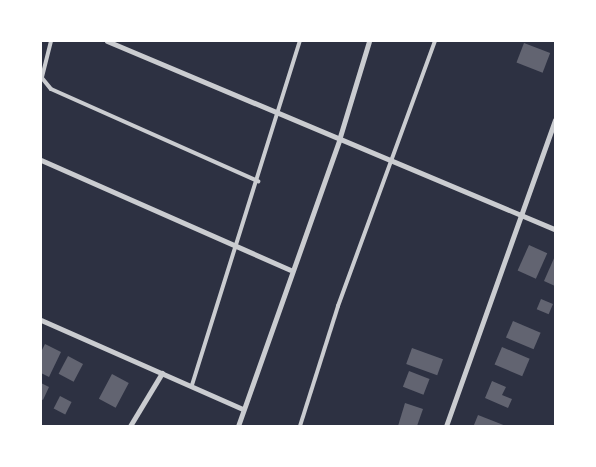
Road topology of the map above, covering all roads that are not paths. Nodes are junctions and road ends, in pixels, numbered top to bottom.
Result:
1 (51, 41) edge
2 (107, 41) edge
3 (293, 41) edge
4 (369, 41) edge
5 (436, 41) edge
6 (300, 42) edge
7 (278, 114) junction
8 (555, 120) edge
9 (339, 140) junction
10 (41, 160) edge
11 (392, 161) junction
12 (258, 181) junction
13 (521, 214) junction
14 (555, 229) edge
15 (234, 246) junction
16 (290, 270) junction
17 (41, 320) edge
18 (162, 372) junction
19 (192, 385) junction
20 (243, 409) junction
21 (130, 426) edge
22 (238, 426) edge
23 (300, 426) edge
24 (446, 426) edge

1 - 12 lane
2 - 7 street
3 - 6 lane
4 - 9 street
5 - 11 lane
6 - 7 lane
7 - 9 street
7 - 12 lane
8 - 13 street
9 - 11 street
9 - 16 street
10 - 15 street
11 - 13 street
11 - 23 lane
12 - 15 lane
13 - 14 street
13 - 24 street
15 - 16 street
15 - 19 lane
16 - 20 street
17 - 18 street
18 - 19 street
18 - 21 street
19 - 20 street
20 - 22 street

